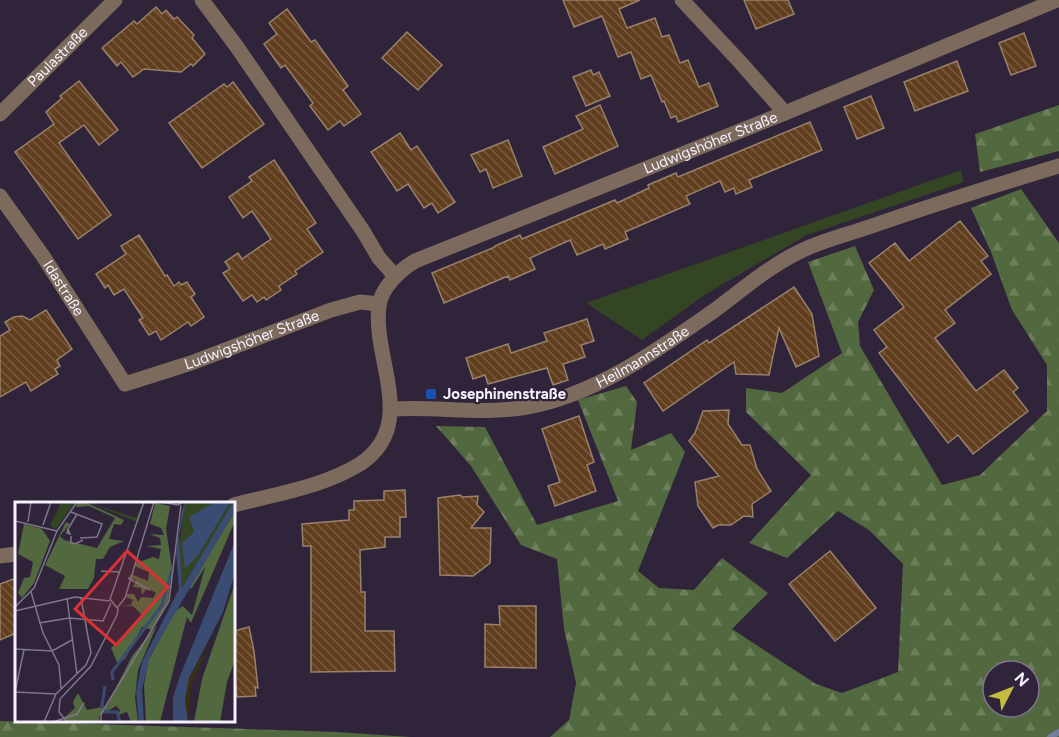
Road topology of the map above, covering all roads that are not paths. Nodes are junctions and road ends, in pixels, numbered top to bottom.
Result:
1 (115, 0) edge
2 (202, 0) edge
3 (682, 0) edge
4 (1057, 0) edge
5 (785, 113) junction
6 (0, 114) edge
7 (1059, 166) edge
8 (0, 196) edge
9 (394, 276) junction
10 (379, 304) junction
11 (125, 384) joint
12 (392, 409) junction
13 (236, 504) edge
14 (15, 554) edge
15 (0, 556) edge

1 - 6 street, Paulastraße
2 - 9 street
3 - 5 street
4 - 5 street, Ludwigshöher Straße
5 - 9 street, Ludwigshöher Straße
7 - 12 street, Heilmannstraße
8 - 11 street, Idastraße
9 - 10 street, Ludwigshöher Straße
10 - 11 street, Ludwigshöher Straße
10 - 12 street, Ludwigshöher Straße
12 - 13 street
14 - 15 street

